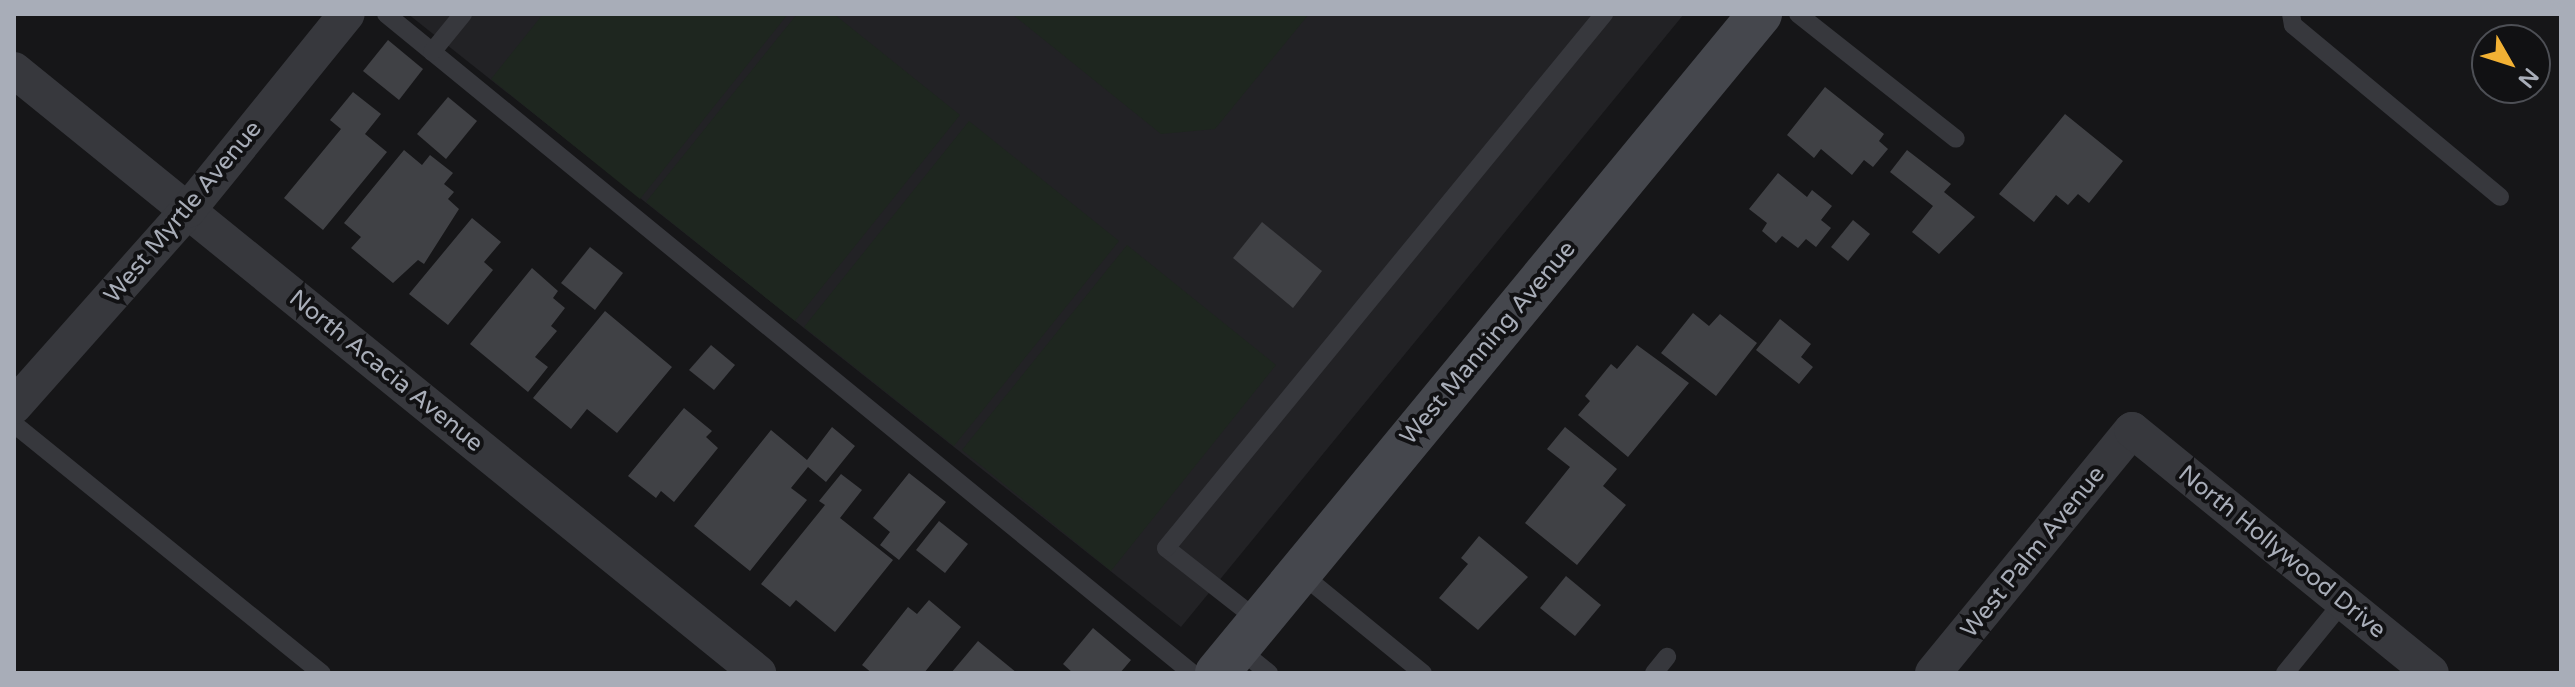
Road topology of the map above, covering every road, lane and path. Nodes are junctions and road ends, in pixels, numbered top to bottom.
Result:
1 (347, 14) edge
2 (386, 14) edge
3 (463, 14) edge
4 (1604, 14) edge
5 (1760, 14) edge
6 (1798, 14) edge
7 (2291, 14) edge
8 (432, 52) junction
9 (14, 70) edge
10 (1956, 139) dead end
11 (2500, 197) dead end
12 (188, 210) junction
13 (14, 406) edge
14 (14, 424) edge
15 (2132, 430) joint
16 (1299, 572) junction
17 (2343, 602) junction
18 (1246, 654) edge
19 (1667, 657) dead end
20 (322, 673) edge
21 (758, 673) edge
22 (1192, 673) edge
23 (1423, 673) edge
24 (1654, 673) edge
25 (1933, 673) edge
26 (2285, 673) edge
27 (2431, 673) edge

1 - 12 street, West Myrtle Avenue
2 - 8 lane
3 - 8 lane
4 - 18 lane
5 - 16 main road, West Manning Avenue
6 - 10 lane
7 - 11 lane
8 - 22 lane
9 - 12 street, North Acacia Avenue
12 - 13 street, West Myrtle Avenue
12 - 21 street, North Acacia Avenue
14 - 20 lane
15 - 17 street, North Hollywood Drive
15 - 25 street, West Palm Avenue
16 - 18 main road, West Manning Avenue
16 - 23 lane
17 - 26 lane
17 - 27 street, North Hollywood Drive
19 - 24 lane

